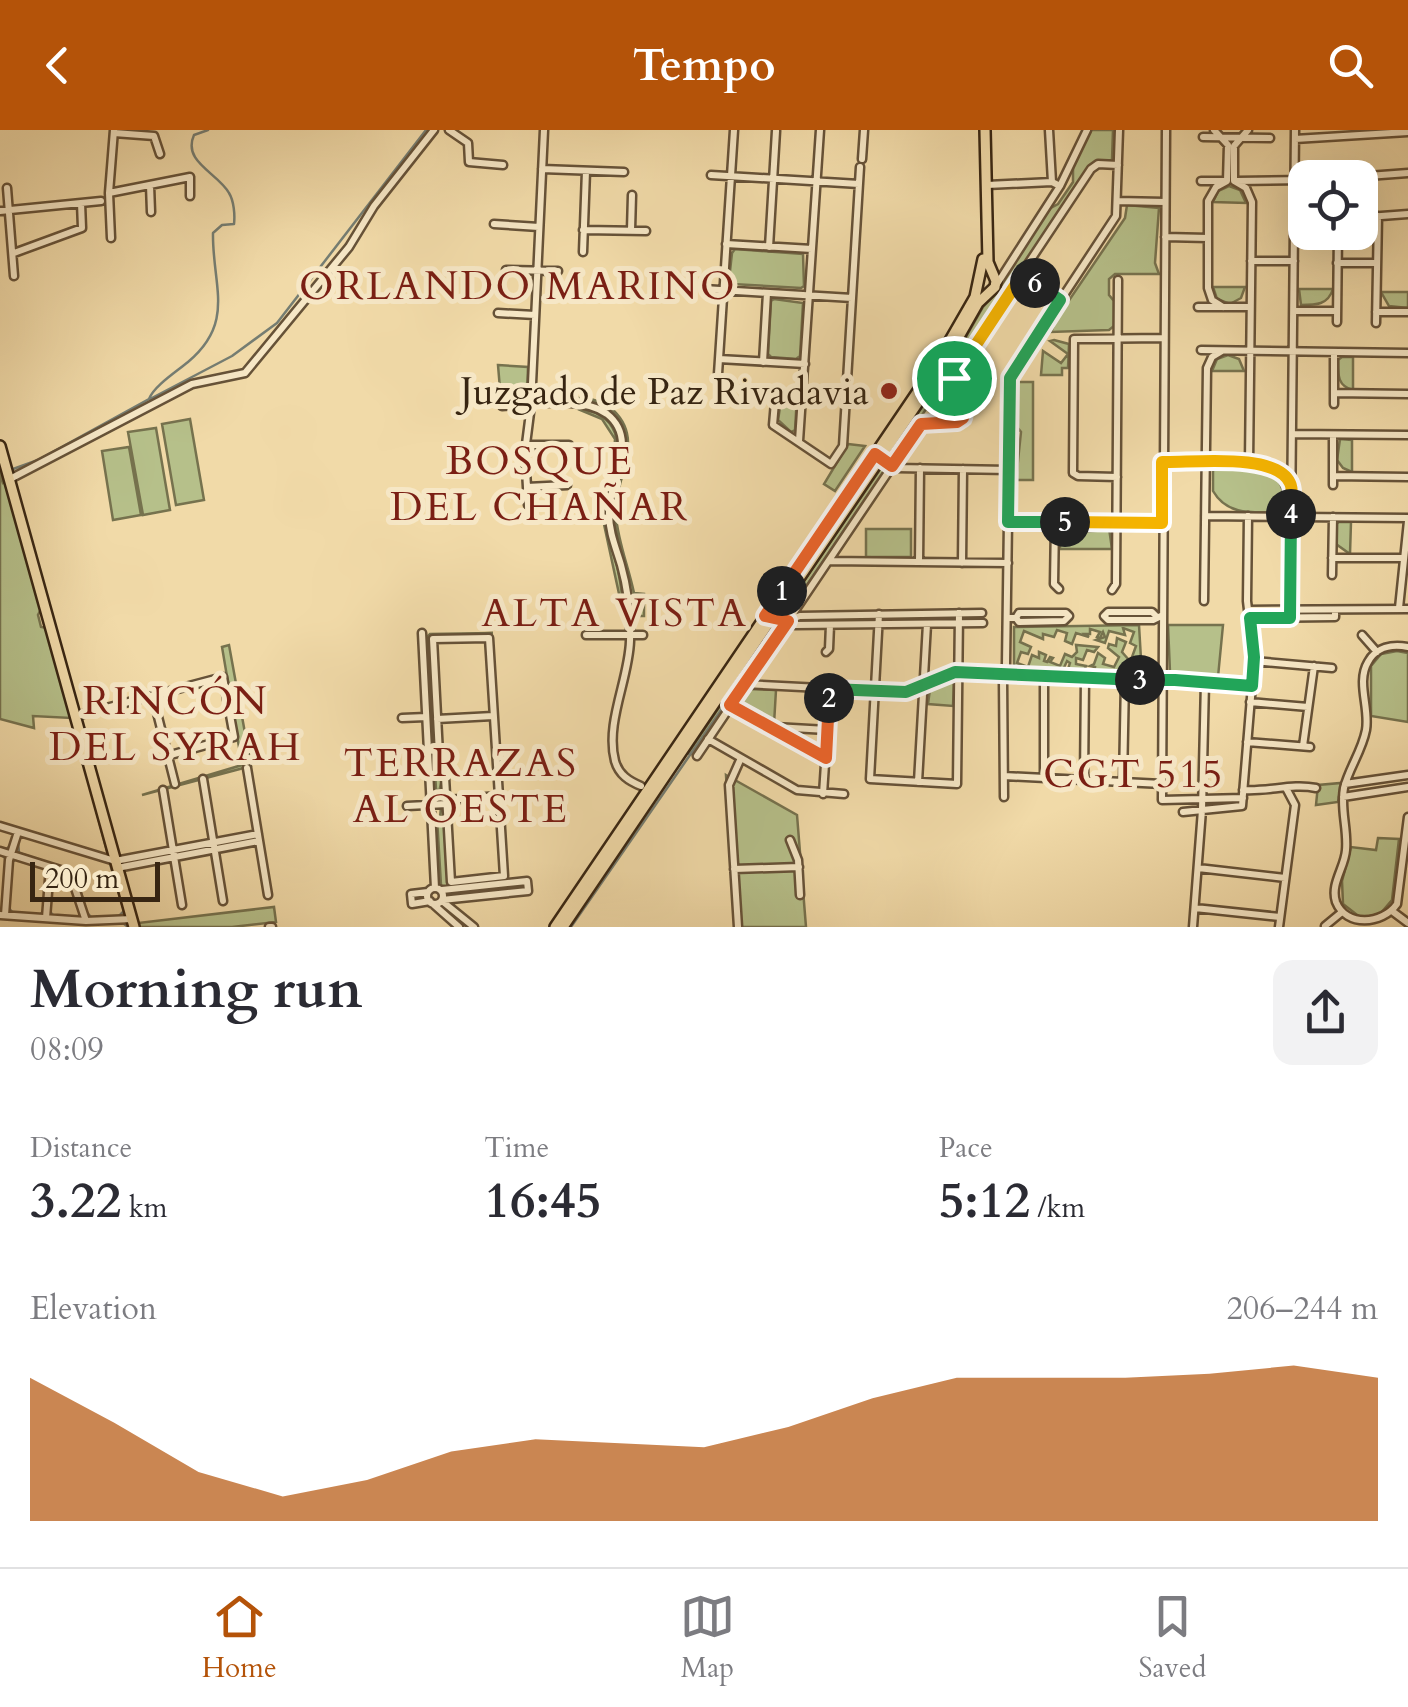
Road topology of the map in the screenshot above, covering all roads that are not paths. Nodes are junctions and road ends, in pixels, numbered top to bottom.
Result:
1 (434, 130) edge
2 (450, 130) edge
3 (544, 130) edge
4 (734, 130) edge
5 (820, 130) edge
6 (864, 130) edge
7 (982, 130) edge
8 (1049, 130) edge
9 (1087, 130) edge
10 (1118, 130) edge
11 (1166, 130) edge
12 (1214, 130) edge
13 (1248, 130) edge
14 (776, 131) edge
15 (114, 132) edge
16 (1408, 132) edge
17 (1295, 135) edge
18 (1203, 138) dead end
19 (1222, 138) junction
20 (1240, 138) junction
21 (1270, 138) dead end
22 (160, 154) dead end
23 (1294, 160) edge
24 (503, 164) dead end
25 (1118, 165) junction
26 (542, 169) junction
27 (586, 171) junction
28 (624, 172) dead end
29 (1408, 173) edge
30 (711, 175) dead end
31 (1378, 175) edge
32 (731, 176) junction
33 (773, 179) junction
34 (1288, 180) edge
35 (817, 181) junction
36 (1201, 181) dead end
37 (1230, 181) junction
38 (859, 184) junction
39 (1056, 184) junction
40 (150, 185) junction
41 (987, 185) junction
42 (7, 188) dead end
43 (108, 193) junction
44 (632, 194) dead end
45 (190, 196) dead end
46 (101, 201) dead end
47 (1117, 201) junction
48 (1165, 202) junction
49 (81, 203) junction
50 (5, 210) edge
51 (152, 212) dead end
52 (1408, 214) edge
53 (1378, 216) edge
54 (494, 224) dead end
55 (539, 227) junction
56 (583, 230) junction
57 (631, 230) junction
58 (646, 231) dead end
59 (1165, 237) junction
60 (111, 238) dead end
61 (1208, 238) junction
62 (726, 244) junction
63 (770, 247) junction
64 (812, 250) junction
65 (1294, 250) edge
66 (1338, 250) edge
67 (1377, 250) edge
68 (582, 252) dead end
69 (14, 253) junction
70 (1251, 261) junction
71 (1294, 261) junction
72 (1338, 262) junction
73 (1377, 262) junction
74 (506, 270) dead end
75 (537, 271) junction
76 (558, 271) dead end
77 (991, 273) junction
78 (1022, 275) junction
79 (14, 276) dead end
80 (977, 280) junction
81 (1118, 280) dead end
82 (994, 288) junction
83 (704, 289) dead end
84 (724, 290) junction
85 (766, 293) junction
86 (809, 296) junction
87 (852, 298) junction
88 (1060, 300) junction
89 (1198, 307) dead end
90 (1222, 307) junction
91 (1250, 307) junction
92 (1294, 310) junction
93 (1337, 310) junction
94 (1376, 312) junction
95 (1408, 312) edge
96 (498, 313) dead end
97 (535, 315) junction
98 (1337, 322) dead end
99 (1376, 323) dead end
100 (1118, 337) junction
101 (1164, 338) junction
102 (1201, 350) dead end
103 (1222, 351) junction
104 (1250, 351) junction
105 (1293, 352) junction
106 (1334, 352) junction
107 (1408, 353) edge
108 (719, 359) junction
109 (762, 362) junction
110 (805, 364) junction
111 (718, 374) dead end
112 (1334, 393) junction
113 (1408, 394) edge
114 (775, 402) dead end
115 (1334, 404) dead end
116 (531, 405) junction
117 (502, 406) dead end
118 (1292, 434) junction
119 (1333, 434) junction
120 (1408, 435) edge
121 (799, 442) junction
122 (526, 445) junction
123 (569, 445) dead end
124 (0, 446) edge
125 (878, 456) junction
126 (1162, 462) junction
127 (1205, 463) junction
128 (1249, 463) junction
129 (892, 466) junction
130 (920, 468) junction
131 (963, 469) junction
132 (1009, 470) junction
133 (8, 474) junction
134 (1333, 476) junction
135 (1408, 476) edge
136 (1117, 477) junction
137 (566, 485) dead end
138 (1333, 485) dead end
139 (1292, 486) junction
140 (527, 487) junction
141 (528, 505) dead end
142 (1205, 516) junction
143 (1248, 516) junction
144 (1291, 517) junction
145 (1332, 517) junction
146 (1408, 520) edge
147 (1008, 522) junction
148 (1054, 522) junction
149 (1117, 522) junction
150 (1162, 523) junction
151 (1332, 558) junction
152 (1404, 558) junction
153 (828, 561) junction
154 (918, 562) junction
155 (962, 563) junction
156 (1008, 563) junction
157 (1332, 575) dead end
158 (1059, 589) dead end
159 (1112, 590) dead end
160 (1204, 602) dead end
161 (1404, 608) edge
162 (959, 613) junction
163 (982, 613) dead end
164 (879, 614) junction
165 (927, 614) junction
166 (1249, 614) junction
167 (1290, 614) junction
168 (851, 615) junction
169 (1159, 616) junction
170 (768, 618) junction
171 (1011, 618) junction
172 (788, 621) junction
173 (878, 624) junction
174 (927, 624) junction
175 (958, 624) junction
176 (983, 624) dead end
177 (830, 625) junction
178 (851, 625) junction
179 (422, 633) dead end
180 (642, 634) dead end
181 (1362, 634) dead end
182 (630, 635) junction
183 (586, 636) dead end
184 (1408, 647) edge
185 (826, 652) dead end
186 (1377, 652) junction
187 (1254, 661) junction
188 (1314, 666) junction
189 (1332, 668) dead end
190 (958, 672) junction
191 (1004, 672) junction
192 (1044, 676) junction
193 (1084, 678) junction
194 (1124, 680) junction
195 (1165, 680) junction
196 (1205, 682) junction
197 (746, 684) junction
198 (924, 685) junction
199 (1252, 686) junction
200 (830, 689) junction
201 (874, 692) junction
202 (153, 697) junction
203 (1250, 702) junction
204 (730, 705) junction
205 (1308, 707) junction
206 (493, 716) junction
207 (80, 717) junction
208 (426, 717) junction
209 (402, 718) dead end
210 (437, 720) junction
211 (769, 726) junction
212 (827, 730) junction
213 (708, 739) junction
214 (1247, 742) junction
215 (168, 756) junction
216 (696, 756) dead end
217 (741, 758) junction
218 (826, 758) junction
219 (247, 768) dead end
220 (1408, 775) edge
221 (1004, 776) junction
222 (1044, 778) junction
223 (204, 780) dead end
224 (1084, 780) junction
225 (918, 782) junction
226 (1123, 782) junction
227 (174, 784) dead end
228 (1162, 784) junction
229 (1345, 784) junction
230 (641, 786) dead end
231 (1408, 787) edge
232 (1286, 788) junction
233 (1316, 788) dead end
234 (163, 790) dead end
235 (823, 794) junction
236 (844, 794) dead end
237 (499, 796) junction
238 (1004, 797) dead end
239 (1343, 797) junction
240 (1243, 798) junction
241 (446, 800) junction
242 (430, 801) junction
243 (407, 806) dead end
244 (1202, 806) junction
245 (1183, 812) dead end
246 (1408, 820) edge
247 (0, 826) edge
248 (17, 834) dead end
249 (258, 838) junction
250 (790, 840) dead end
251 (214, 845) junction
252 (0, 851) edge
253 (174, 852) junction
254 (11, 854) junction
255 (116, 864) junction
256 (50, 866) junction
257 (798, 867) junction
258 (734, 868) junction
259 (1198, 868) junction
260 (592, 878) junction
261 (1286, 878) junction
262 (435, 890) junction
263 (268, 895) dead end
264 (800, 895) dead end
265 (442, 900) junction
266 (224, 901) dead end
267 (431, 902) junction
268 (182, 905) dead end
269 (1194, 908) junction
270 (1392, 911) junction
271 (1342, 912) junction
272 (2, 915) edge
273 (1280, 917) junction
274 (46, 918) junction
275 (86, 921) junction
276 (133, 923) edge
277 (1408, 924) edge
278 (1325, 926) edge
279 (459, 927) edge
280 (474, 927) edge
281 (555, 927) edge
282 (562, 927) edge
283 (738, 927) edge
284 (1193, 927) edge
285 (1279, 927) edge

1 - 133 street
2 - 24 street
3 - 26 street
4 - 32 street
5 - 35 street
6 - 38 street
7 - 41 main road
7 - 80 main road
8 - 39 street
9 - 39 street
10 - 25 street
11 - 48 street
12 - 19 street
13 - 20 street
14 - 33 street
15 - 22 street
15 - 43 street
16 - 17 street
17 - 23 street
18 - 19 street
19 - 20 street
19 - 37 street
20 - 21 street
20 - 37 street
25 - 47 street
25 - 78 street
26 - 27 street
26 - 55 street
27 - 28 street
27 - 56 street
29 - 31 street
30 - 32 street
32 - 33 street
32 - 62 street
33 - 35 street
33 - 63 street
34 - 37 street
35 - 38 street
35 - 64 street
36 - 37 street
37 - 61 street
37 - 70 street
38 - 87 street
39 - 41 street
39 - 82 street
40 - 43 street
40 - 45 street
40 - 51 street
41 - 77 main road
42 - 50 street
43 - 60 street
44 - 57 street
46 - 49 street
47 - 48 street
47 - 88 street
48 - 59 street
49 - 50 street
49 - 69 street
50 - 69 street
52 - 53 street
54 - 55 street
55 - 75 street
56 - 57 street
56 - 68 street
57 - 58 street
59 - 61 street
59 - 101 street
61 - 90 street
62 - 63 street
62 - 84 street
63 - 64 street
64 - 86 street
65 - 71 street
66 - 72 street
67 - 73 street
69 - 79 street
70 - 71 street
70 - 91 street
71 - 92 street
72 - 73 street
72 - 93 street
73 - 94 street
74 - 75 street
75 - 76 street
75 - 97 street
77 - 80 main road
77 - 82 main road
78 - 88 street
78 - 129 street
80 - 82 main road
80 - 125 main road
81 - 100 street
82 - 125 main road
83 - 84 street
84 - 85 street
84 - 108 street
85 - 86 street
85 - 109 street
86 - 87 street
86 - 110 street
87 - 121 street
88 - 132 street
89 - 90 street
90 - 91 street
91 - 104 street
92 - 93 street
92 - 105 street
93 - 98 street
94 - 95 street
94 - 99 street
96 - 97 street
97 - 116 street
100 - 101 street
100 - 136 street
100 - 136 street
101 - 126 street
102 - 103 street
103 - 104 street
103 - 127 street
104 - 105 street
104 - 128 street
105 - 106 street
105 - 118 street
106 - 107 street
106 - 112 street
108 - 109 street
108 - 111 street
109 - 110 street
110 - 121 street
112 - 113 street
112 - 115 street
114 - 121 street
116 - 117 street
116 - 122 street
116 - 182 street
118 - 119 street
118 - 139 street
119 - 120 street
119 - 134 street
122 - 123 street
122 - 140 street
124 - 133 main road
125 - 129 street
125 - 170 main road
126 - 127 street
126 - 150 street
127 - 128 street
127 - 142 street
128 - 139 street
129 - 130 street
129 - 153 street
130 - 131 street
130 - 154 street
131 - 132 street
131 - 155 street
132 - 147 street
133 - 207 main road
134 - 135 street
134 - 138 street
136 - 149 street
137 - 140 street
139 - 144 street
140 - 141 street
142 - 143 street
142 - 160 street
143 - 144 street
143 - 166 street
144 - 145 street
144 - 167 street
145 - 146 street
145 - 151 street
146 - 152 street
147 - 148 street
147 - 156 street
148 - 149 street
148 - 158 street
149 - 150 street
149 - 159 street
150 - 169 street
151 - 152 street
151 - 157 street
152 - 161 street
153 - 154 street
153 - 172 street
154 - 155 street
155 - 156 street
156 - 171 street
161 - 167 street
162 - 163 street
162 - 165 street
162 - 175 street
164 - 165 street
164 - 168 street
164 - 173 street
165 - 174 street
166 - 167 street
166 - 187 street
168 - 172 street
168 - 178 street
169 - 169 street
169 - 195 street
170 - 172 street
170 - 260 main road
171 - 171 street
171 - 191 street
172 - 177 street
172 - 197 street
173 - 174 street
173 - 178 street
173 - 201 street
174 - 175 street
174 - 198 street
175 - 176 street
175 - 190 street
177 - 178 street
177 - 185 street
179 - 208 street
180 - 182 street
181 - 186 street
182 - 183 street
182 - 230 street
184 - 186 street
186 - 229 street
187 - 188 street
187 - 199 street
188 - 189 street
188 - 205 street
190 - 191 street
190 - 198 street
190 - 225 street
191 - 192 street
191 - 221 street
192 - 193 street
192 - 222 street
193 - 194 street
193 - 224 street
194 - 195 street
194 - 226 street
195 - 196 street
195 - 228 street
196 - 199 street
196 - 244 street
197 - 200 street
197 - 204 street
198 - 201 street
198 - 225 street
199 - 203 street
200 - 201 street
200 - 212 street
201 - 225 street
202 - 207 street
202 - 215 street
202 - 215 street
203 - 205 street
203 - 214 street
204 - 211 street
204 - 213 street
205 - 214 street
206 - 210 street
206 - 210 street
206 - 237 street
207 - 255 main road
208 - 209 street
208 - 242 street
210 - 241 street
211 - 212 street
211 - 218 street
212 - 218 street
213 - 216 street
213 - 217 street
214 - 240 street
215 - 227 street
217 - 235 street
217 - 258 street
218 - 235 street
219 - 249 street
220 - 229 street
221 - 222 street
221 - 238 street
222 - 224 street
223 - 251 street
224 - 226 street
226 - 228 street
228 - 244 street
229 - 239 street
231 - 239 street
232 - 233 street
232 - 240 street
232 - 261 street
234 - 253 street
235 - 236 street
237 - 241 street
237 - 241 street
239 - 271 street
240 - 244 street
241 - 242 street
242 - 243 street
242 - 262 street
244 - 245 street
244 - 259 street
246 - 270 street
247 - 255 street
248 - 254 street
249 - 251 street
249 - 263 street
250 - 257 street
251 - 253 street
251 - 266 street
252 - 254 street
253 - 255 street
253 - 268 street
254 - 256 street
254 - 272 street
255 - 276 main road
256 - 274 street
256 - 275 street
257 - 258 street
257 - 264 street
258 - 283 street
259 - 261 street
259 - 269 street
260 - 281 main road
260 - 282 main road
261 - 273 street
262 - 265 street
262 - 265 street
262 - 267 street
262 - 267 street
265 - 267 street
265 - 280 street
267 - 279 street
269 - 273 street
269 - 284 street
270 - 271 street
270 - 277 street
271 - 278 street
272 - 274 street
273 - 285 street
274 - 275 street
275 - 276 street

